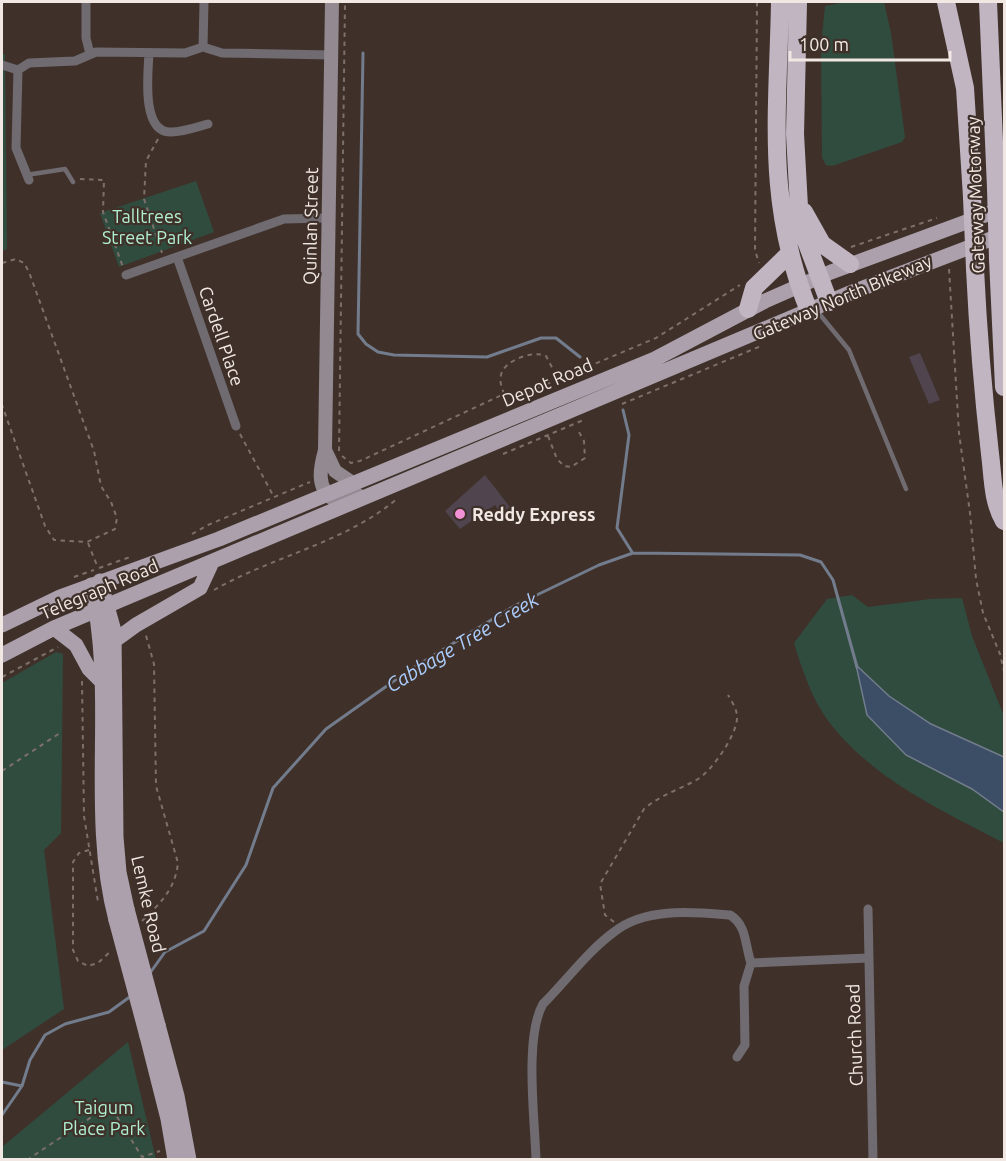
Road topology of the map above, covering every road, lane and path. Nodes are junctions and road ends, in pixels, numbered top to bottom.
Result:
1 (86, 2) edge
2 (204, 2) edge
3 (332, 2) edge
4 (345, 2) edge
5 (758, 2) edge
6 (780, 2) edge
7 (798, 2) edge
8 (946, 2) edge
9 (988, 2) edge
10 (203, 46) junction
11 (148, 53) junction
12 (90, 54) junction
13 (331, 55) junction
14 (2, 65) edge
15 (18, 70) junction
16 (208, 124) dead end
17 (161, 130) junction
18 (27, 177) joint
19 (72, 181) joint
20 (800, 205) junction
21 (1005, 208) edge
22 (940, 217) dead end
23 (328, 218) junction
24 (1005, 234) edge
25 (844, 247) dead end
26 (789, 254) junction
27 (177, 257) junction
28 (165, 261) junction
29 (2, 263) edge
30 (850, 264) junction
31 (949, 267) dead end
32 (759, 270) dead end
33 (126, 275) joint
34 (819, 277) junction
35 (744, 283) dead end
36 (799, 287) junction
37 (817, 307) junction
38 (748, 309) junction
39 (769, 342) dead end
40 (556, 375) dead end
41 (1005, 387) edge
42 (504, 394) junction
43 (2, 405) edge
44 (616, 406) dead end
45 (593, 416) dead end
46 (236, 426) joint
47 (579, 432) dead end
48 (548, 436) junction
49 (325, 450) junction
50 (500, 455) dead end
51 (315, 480) dead end
52 (354, 484) junction
53 (906, 489) dead end
54 (326, 495) junction
55 (372, 496) junction
56 (401, 496) dead end
57 (274, 497) junction
58 (1005, 521) edge
59 (187, 537) dead end
60 (87, 542) junction
61 (134, 555) dead end
62 (212, 562) junction
63 (96, 578) junction
64 (70, 579) dead end
65 (205, 596) dead end
66 (102, 608) junction
67 (2, 625) edge
68 (54, 628) junction
69 (146, 633) dead end
70 (114, 641) junction
71 (63, 647) dead end
72 (2, 655) edge
73 (1005, 671) edge
74 (81, 675) dead end
75 (2, 677) edge
76 (101, 681) junction
77 (728, 695) dead end
78 (60, 734) dead end
79 (2, 771) edge
80 (868, 909) dead end
81 (141, 922) dead end
82 (621, 927) junction
83 (117, 945) dead end
84 (868, 958) junction
85 (751, 963) junction
86 (737, 1057) dead end
87 (159, 1142) dead end
88 (536, 1158) edge
89 (27, 1160) edge
90 (175, 1160) edge
91 (189, 1160) edge
92 (873, 1160) edge

1 - 12 street
2 - 10 street
3 - 13 street, Quinlan Street
4 - 42 path
5 - 32 path
6 - 26 highway
7 - 20 highway
8 - 58 highway, bridge
9 - 41 highway, Gateway Motorway, bridge
10 - 11 street
10 - 13 street
11 - 12 street
11 - 17 street
12 - 15 street
13 - 23 street, Quinlan Street
14 - 15 street
15 - 18 street
16 - 17 street
17 - 28 path
18 - 19 lane
19 - 33 path
20 - 30 highway
20 - 34 highway
21 - 30 main road, Depot Road
22 - 25 path
23 - 27 street
23 - 49 street, Quinlan Street
24 - 37 main road, Depot Road
26 - 36 highway
26 - 38 highway
27 - 28 street
27 - 46 street, Cardell Place
28 - 33 street
29 - 60 path
30 - 34 main road, Depot Road
31 - 73 path, Gateway North Bikeway
34 - 36 main road, Depot Road
34 - 37 highway
35 - 42 path
36 - 37 highway
36 - 38 main road, Depot Road
37 - 53 lane
37 - 55 main road, Depot Road
38 - 52 main road, Depot Road
39 - 44 path, Gateway North Bikeway
40 - 42 path
43 - 60 path
45 - 48 path
46 - 57 path
47 - 48 path
48 - 50 path
49 - 52 street
49 - 54 street, Quinlan Street
51 - 57 path
52 - 54 main road, Depot Road
54 - 55 street
54 - 63 main road, Depot Road
55 - 62 main road, Depot Road
56 - 65 path
57 - 59 path
60 - 63 path
61 - 63 path
62 - 66 main road, Telegraph Road
62 - 70 main road
63 - 64 path
63 - 66 main road, Lemke Road
63 - 67 main road, Telegraph Road
66 - 68 main road, Telegraph Road
66 - 70 main road, Lemke Road
66 - 76 main road, Lemke Road
68 - 72 main road, Telegraph Road
68 - 76 main road
69 - 81 path
70 - 91 main road, Lemke Road, bridge
71 - 75 path
74 - 83 path
76 - 90 main road, Lemke Road, bridge
77 - 82 path
78 - 79 path
80 - 84 street, Church Road
82 - 85 street
82 - 88 street
84 - 85 street
84 - 92 street, Church Road
85 - 86 street
87 - 89 path

